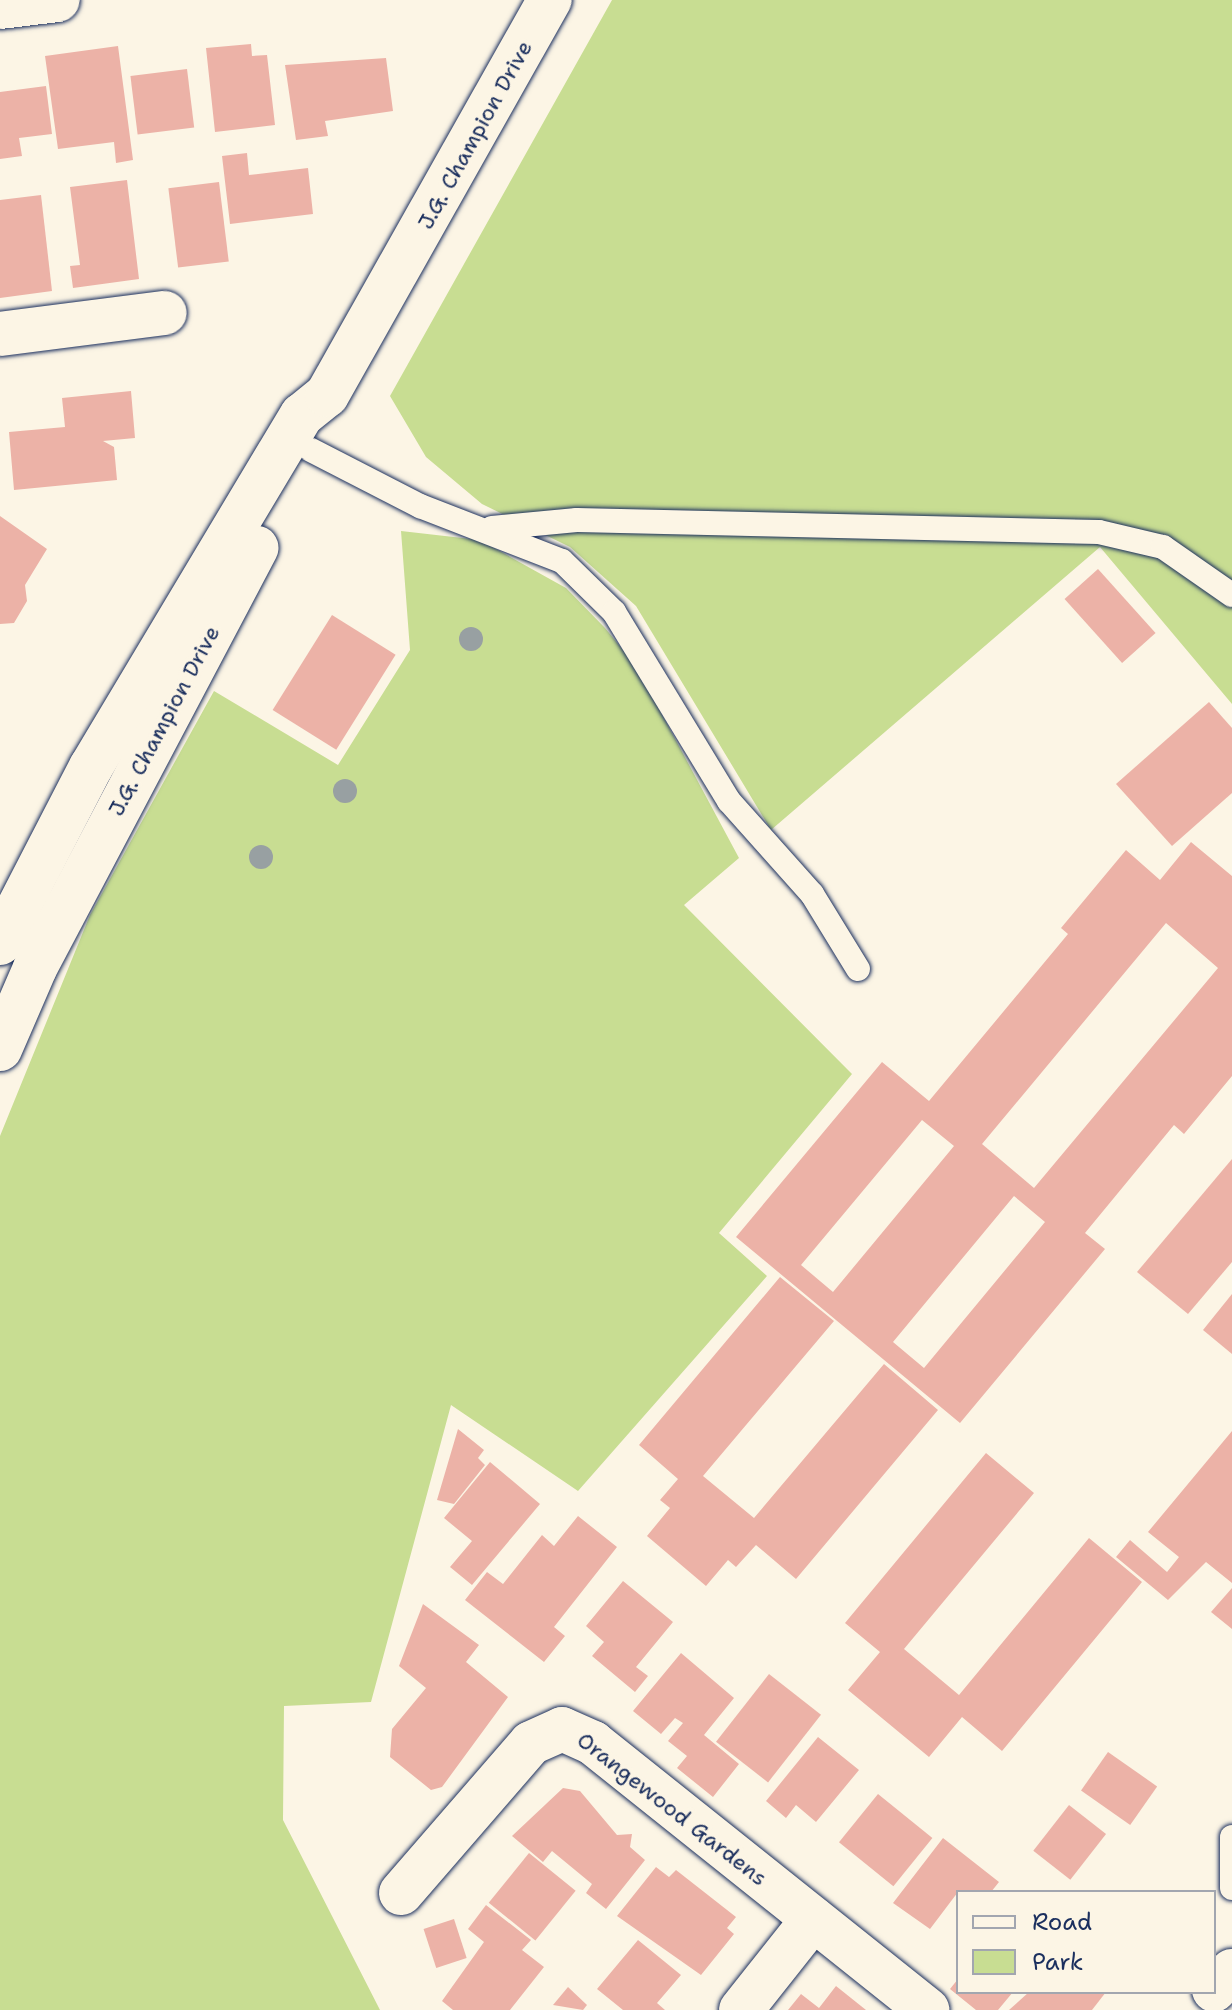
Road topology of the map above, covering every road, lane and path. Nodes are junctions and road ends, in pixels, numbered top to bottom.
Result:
1 (58, 0) edge
2 (550, 0) edge
3 (0, 7) edge
4 (165, 313) dead end
5 (0, 334) edge
6 (327, 395) junction
7 (311, 450) junction
8 (488, 529) junction
9 (1232, 595) edge
10 (0, 943) edge
11 (858, 969) dead end
12 (0, 1049) edge
13 (1232, 1837) edge
14 (1232, 1888) edge
15 (401, 1893) dead end
16 (813, 1919) junction
17 (1232, 1971) edge
18 (1216, 1988) edge
19 (1210, 1994) edge
20 (741, 2010) edge
21 (927, 2010) edge
22 (1194, 2010) edge

1 - 3 main road
2 - 6 main road, J.G. Champion Drive
4 - 5 main road
6 - 7 main road, J.G. Champion Drive
6 - 10 main road, J.G. Champion Drive
7 - 8 lane
7 - 12 main road, J.G. Champion Drive
8 - 9 lane
8 - 11 lane
13 - 14 lane
15 - 16 main road, Orangewood Gardens
16 - 20 main road
16 - 21 main road, Orangewood Gardens
17 - 18 main road
19 - 22 main road

